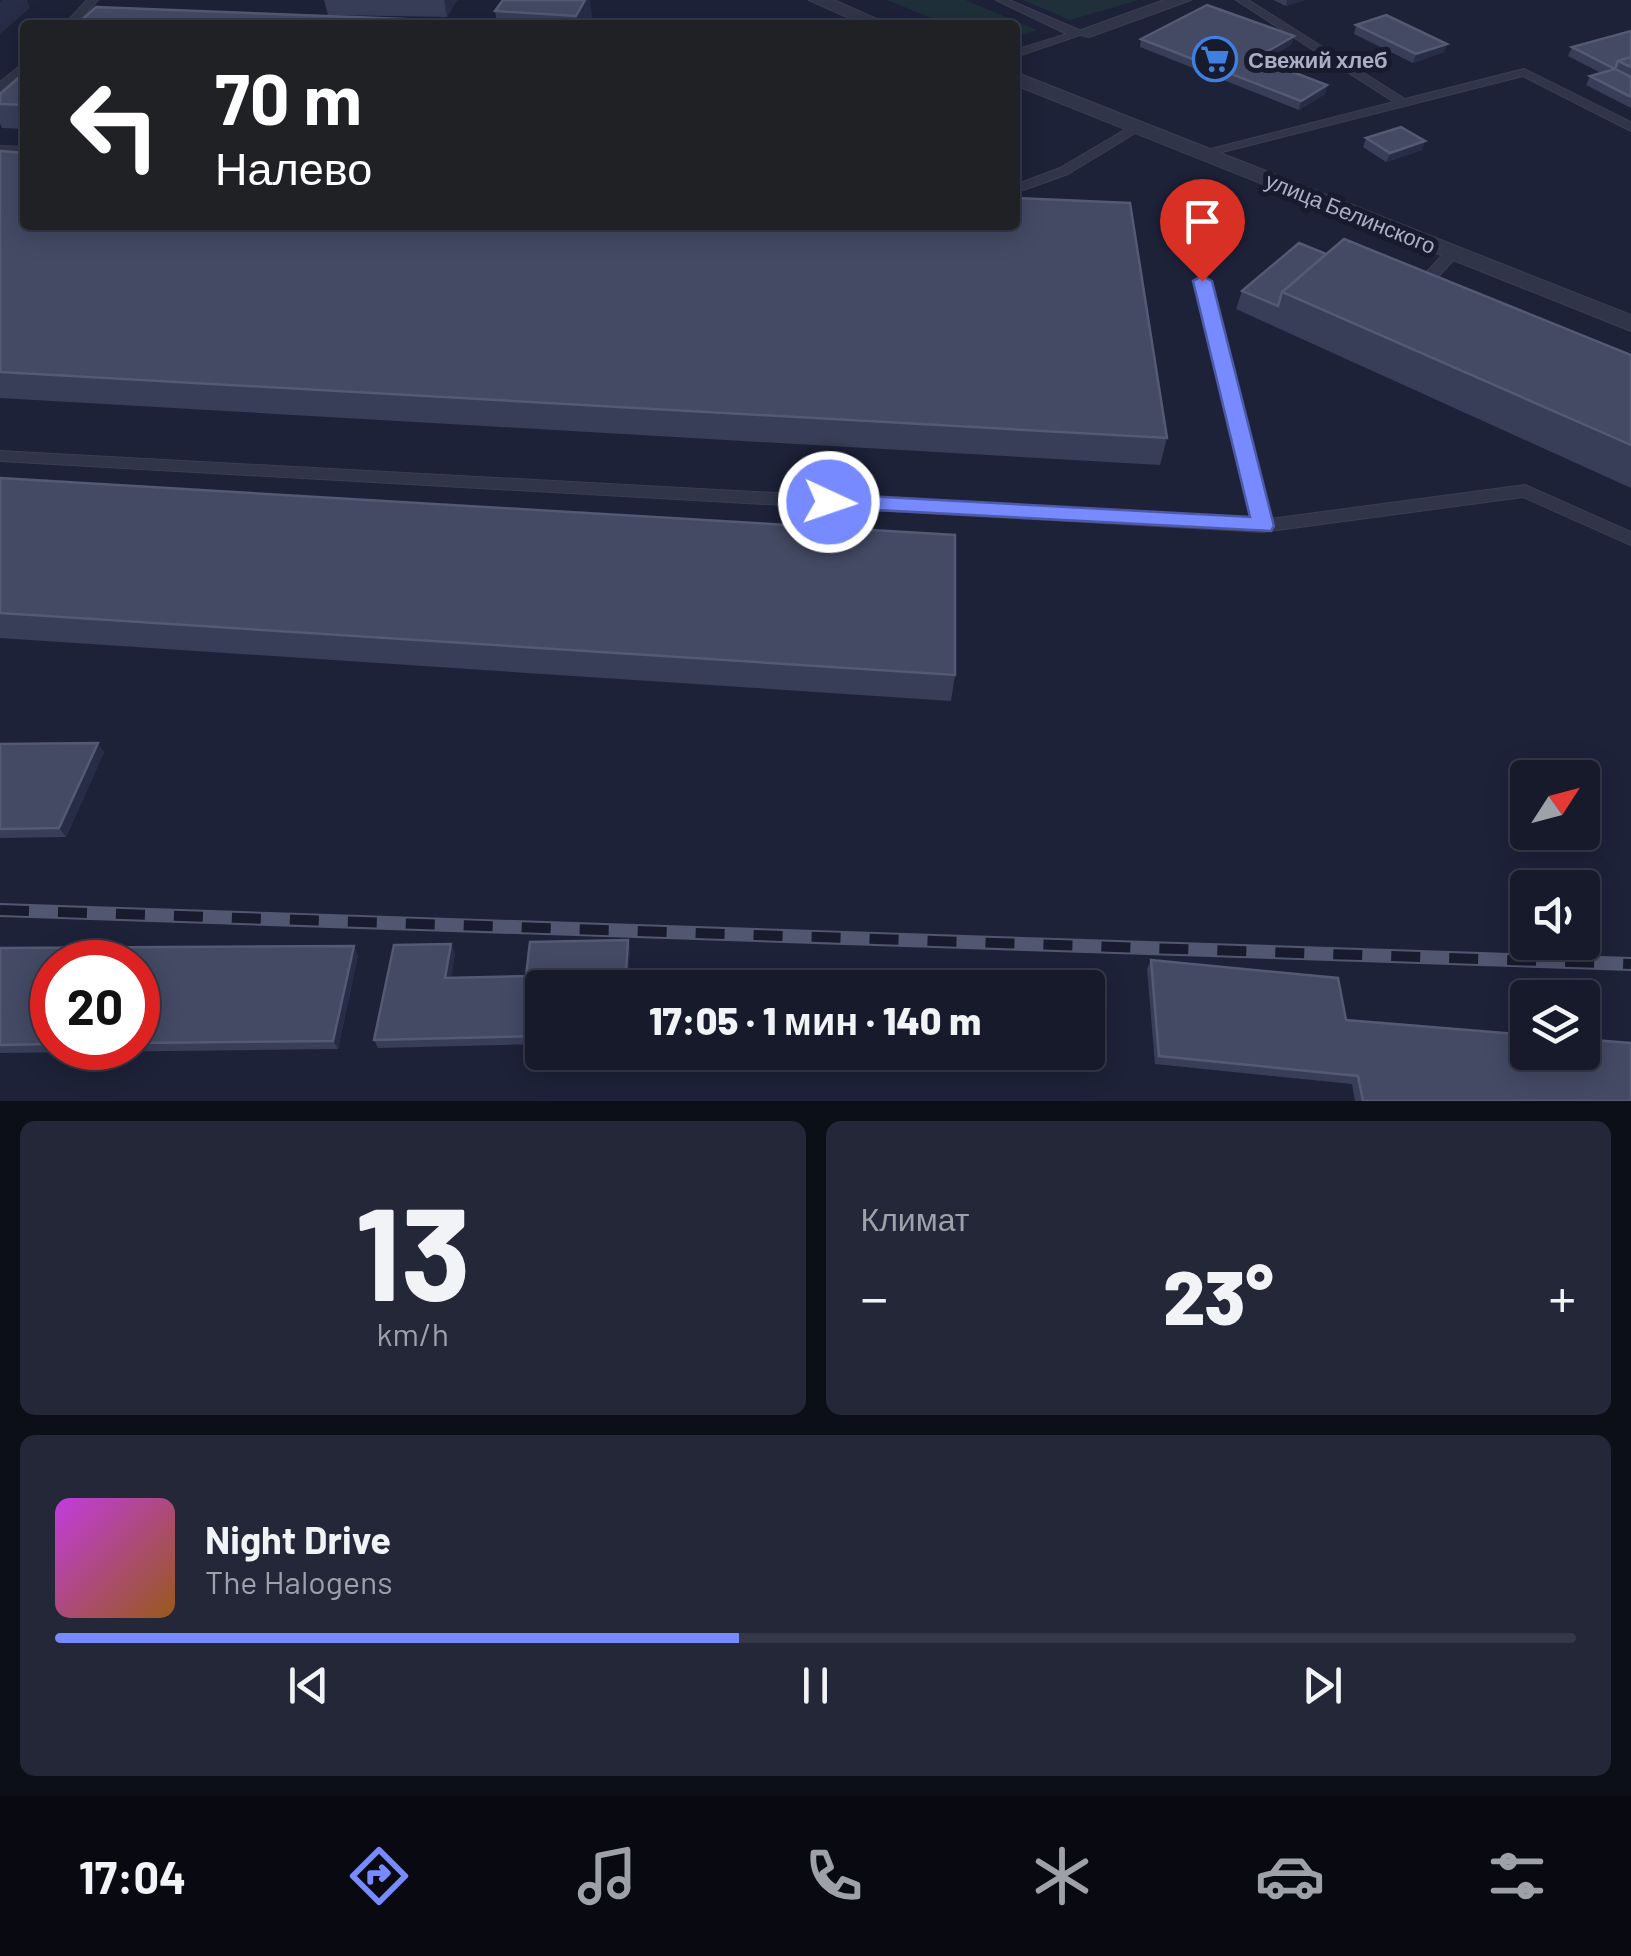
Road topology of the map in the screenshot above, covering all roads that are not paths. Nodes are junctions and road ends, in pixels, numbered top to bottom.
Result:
1 (93, 0) edge
2 (818, 0) edge
3 (1001, 0) edge
4 (1182, 0) edge
5 (1241, 0) edge
6 (74, 20) edge
7 (868, 20) edge
8 (1079, 34) junction
9 (1020, 52) edge
10 (20, 70) edge
11 (1020, 80) edge
12 (0, 88) edge
13 (1400, 101) junction
14 (1138, 126) junction
15 (1631, 126) edge
16 (1208, 154) junction
17 (1020, 187) edge
18 (1453, 252) junction
19 (1202, 281) dead end
20 (1434, 296) edge
21 (1631, 324) edge
22 (0, 456) edge
23 (1263, 526) junction
24 (1631, 539) edge

1 - 6 lane
2 - 7 street
3 - 8 lane
4 - 8 street
5 - 13 lane
8 - 9 lane
10 - 12 lane
11 - 14 street, улица Белинского
13 - 15 lane
13 - 16 lane
14 - 16 street, улица Белинского
14 - 17 lane
16 - 18 street, улица Белинского
18 - 20 lane
18 - 21 street, улица Белинского
19 - 23 lane
22 - 23 lane
23 - 24 lane

